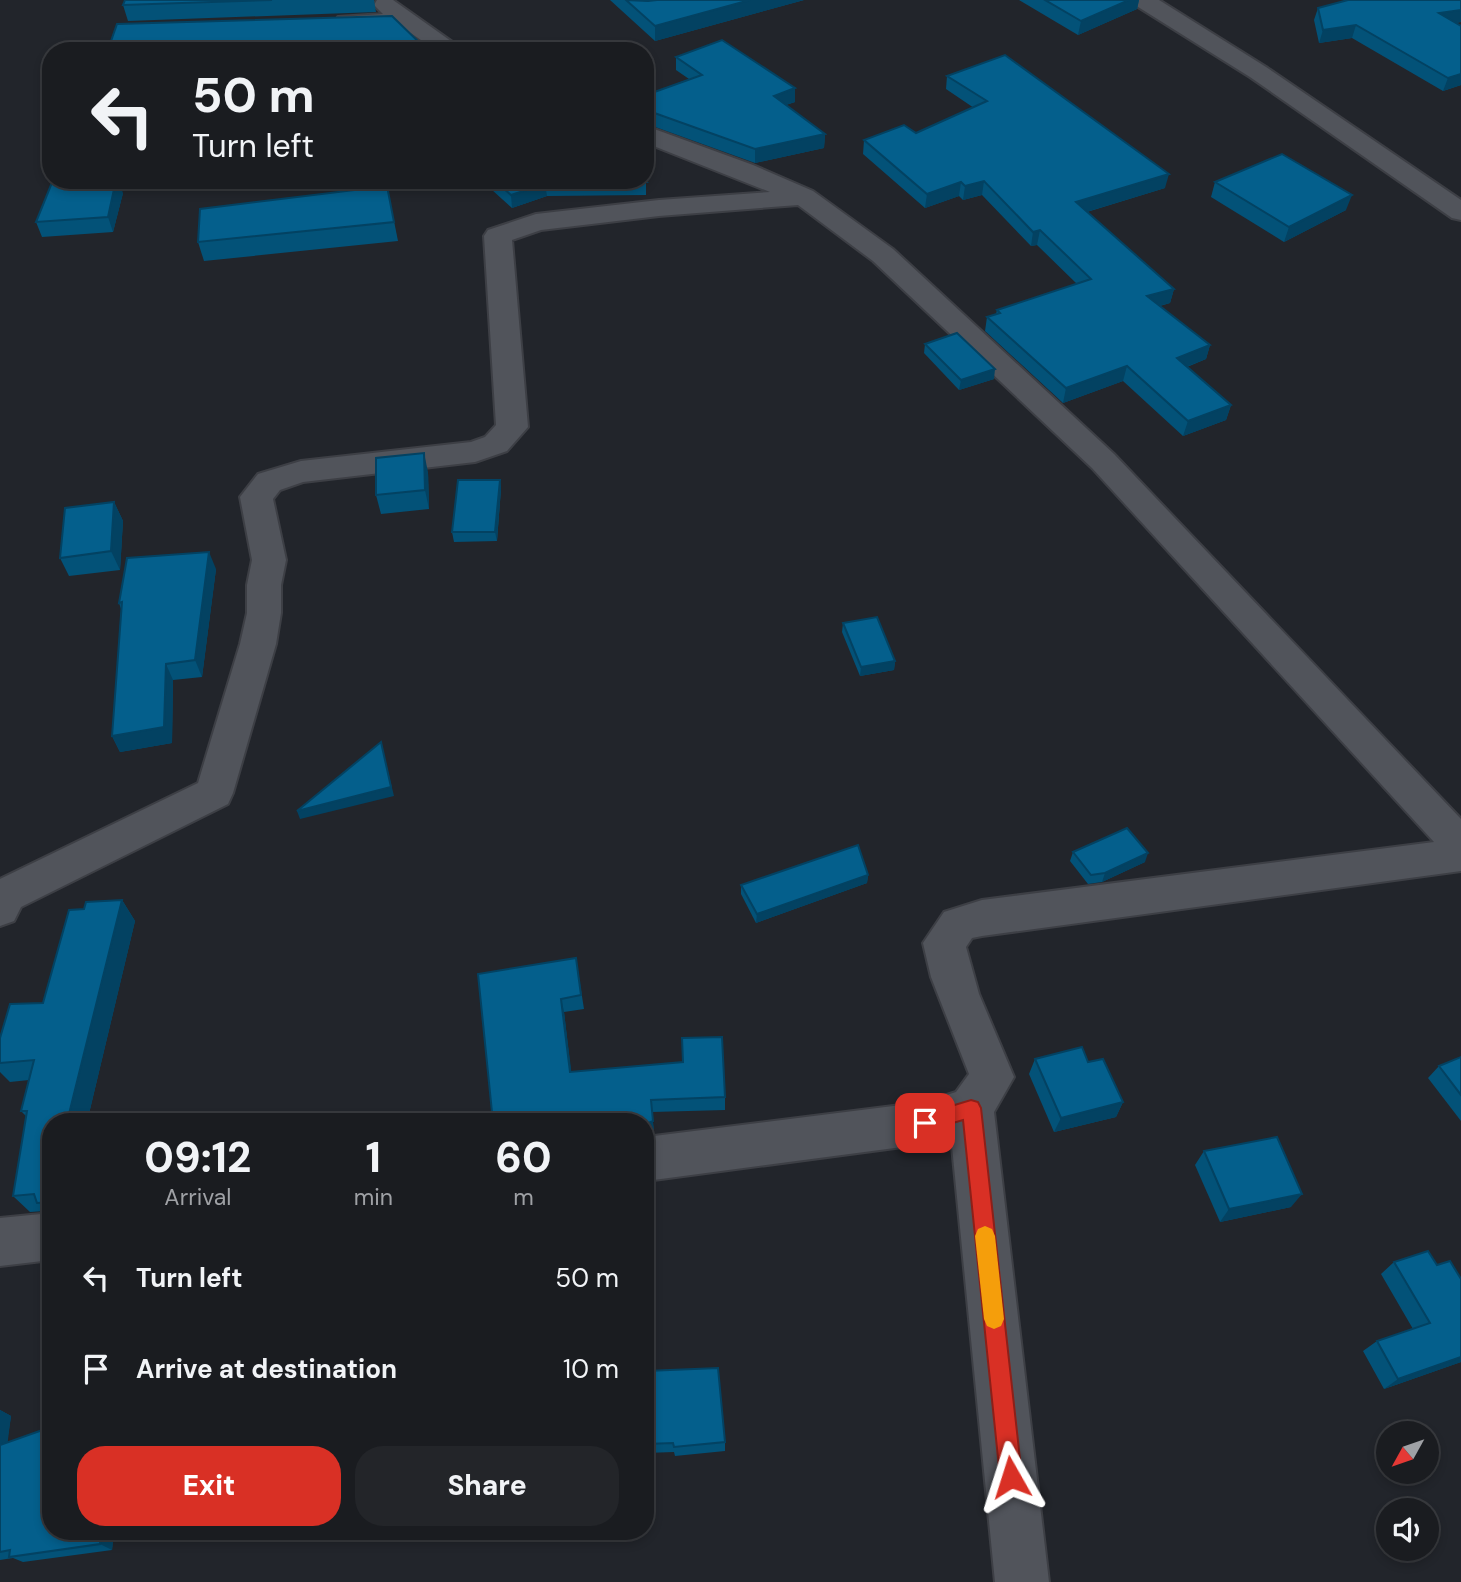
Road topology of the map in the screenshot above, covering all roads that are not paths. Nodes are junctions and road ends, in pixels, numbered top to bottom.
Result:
1 (378, 0) edge
2 (1143, 0) edge
3 (407, 20) junction
4 (324, 23) edge
5 (440, 42) edge
6 (654, 137) edge
7 (804, 197) junction
8 (1461, 212) edge
9 (1461, 845) edge
10 (1461, 855) edge
11 (0, 909) edge
12 (971, 1108) junction
13 (654, 1158) edge
14 (42, 1237) edge
15 (0, 1242) edge
16 (1022, 1582) edge

1 - 3 street
2 - 8 street
3 - 4 street
3 - 5 street
6 - 7 street
7 - 9 street
7 - 11 street
10 - 12 street
12 - 13 street
12 - 16 street
14 - 15 street

